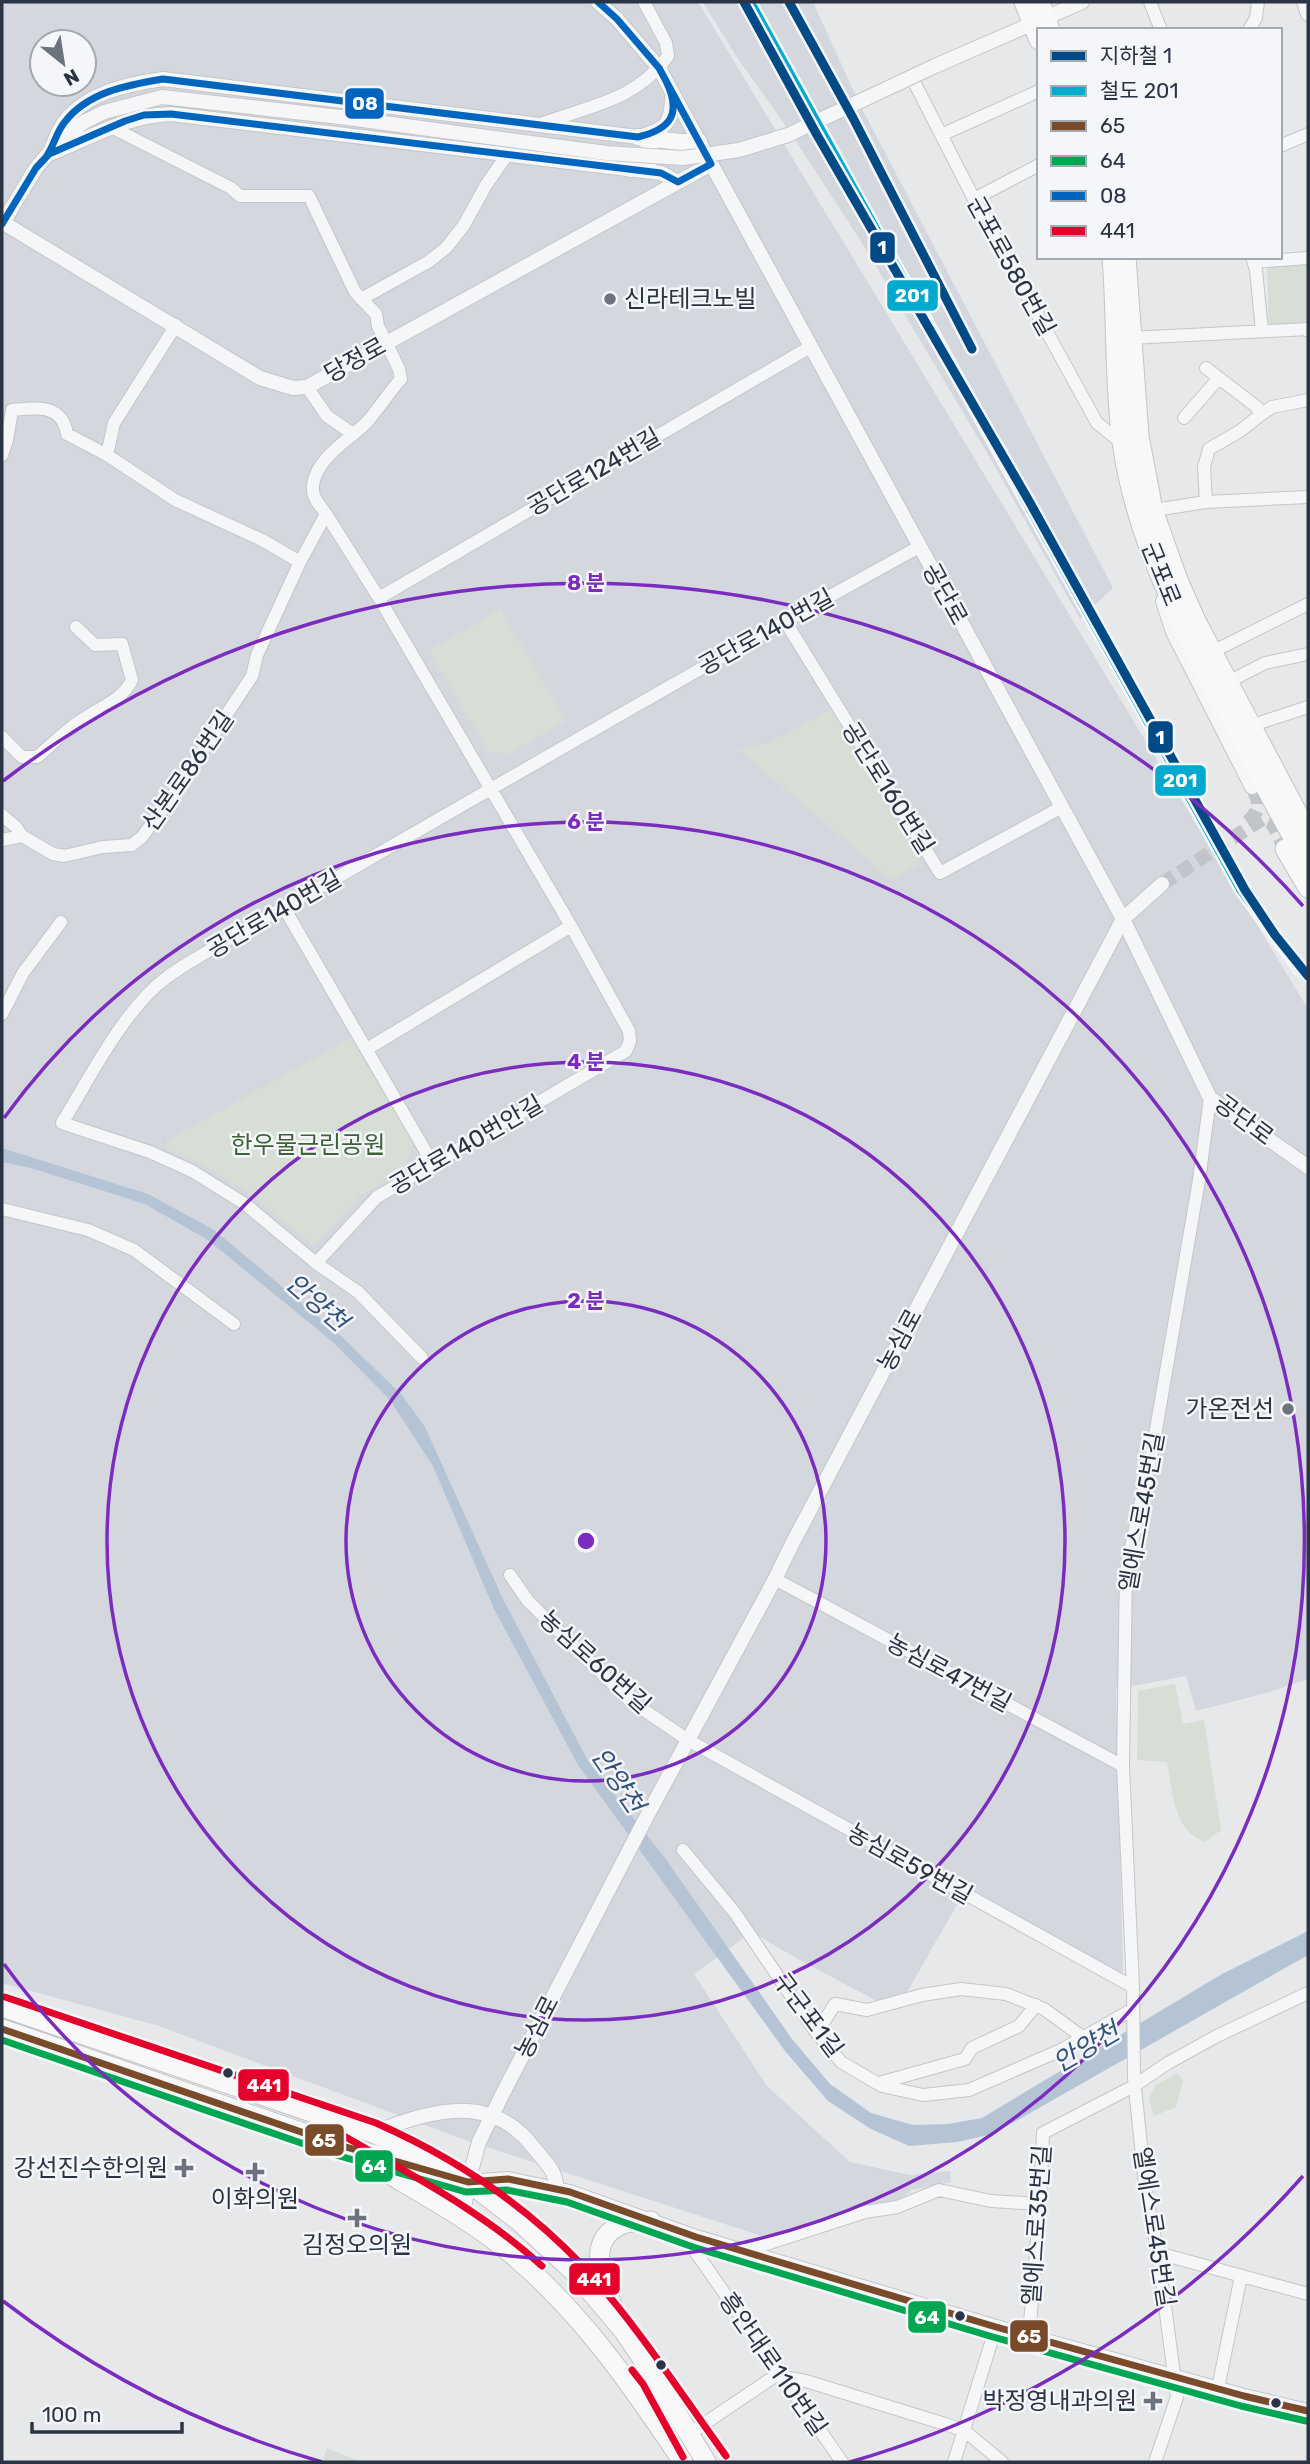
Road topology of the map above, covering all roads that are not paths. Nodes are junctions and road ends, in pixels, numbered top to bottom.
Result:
1 (598, 2) edge
2 (644, 2) edge
3 (1024, 2) edge
4 (1082, 2) edge
5 (1150, 2) edge
6 (1258, 2) edge
7 (1304, 2) edge
8 (1308, 14) edge
9 (1041, 22) edge
10 (1160, 28) edge
11 (1251, 28) edge
12 (659, 68) junction
13 (912, 78) dead end
14 (672, 92) junction
15 (1037, 92) edge
16 (538, 125) junction
17 (111, 127) junction
18 (1308, 134) edge
19 (941, 135) junction
20 (638, 137) junction
21 (699, 142) junction
22 (1282, 145) edge
23 (49, 155) junction
24 (507, 155) junction
25 (711, 164) junction
26 (1037, 166) edge
27 (631, 169) junction
28 (678, 182) junction
29 (974, 199) junction
30 (2, 223) edge
31 (1282, 258) edge
32 (1308, 258) edge
33 (1112, 259) edge
34 (1124, 259) edge
35 (1253, 259) edge
36 (361, 299) junction
37 (176, 326) junction
38 (1262, 331) junction
39 (1308, 331) edge
40 (1131, 338) junction
41 (387, 343) junction
42 (810, 347) junction
43 (1206, 368) dead end
44 (1219, 378) junction
45 (307, 387) junction
46 (1308, 400) edge
47 (1259, 416) junction
48 (1184, 418) dead end
49 (353, 434) junction
50 (1122, 443) junction
51 (2, 455) edge
52 (107, 455) junction
53 (1133, 493) junction
54 (1308, 497) edge
55 (1206, 502) junction
56 (1153, 510) junction
57 (326, 514) junction
58 (919, 547) junction
59 (300, 562) junction
60 (1160, 579) junction
61 (379, 598) junction
62 (1308, 605) edge
63 (785, 621) junction
64 (76, 627) dead end
65 (1212, 652) junction
66 (1308, 654) edge
67 (1228, 682) junction
68 (1308, 707) edge
69 (1250, 726) junction
70 (2, 737) edge
71 (1252, 787) tunnel mouth
72 (489, 788) junction
73 (1062, 807) junction
74 (2, 815) edge
75 (1306, 823) edge
76 (22, 836) junction
77 (2, 840) edge
78 (1285, 848) tunnel mouth
79 (1308, 862) edge
80 (1162, 884) tunnel mouth
81 (1308, 888) edge
82 (283, 906) junction
83 (1123, 919) junction
84 (61, 922) dead end
85 (571, 926) junction
86 (2, 1014) edge
87 (367, 1049) junction
88 (1210, 1098) junction
89 (433, 1164) junction
90 (1308, 1167) edge
91 (2, 1209) edge
92 (316, 1263) junction
93 (234, 1324) dead end
94 (422, 1359) dead end
95 (510, 1575) dead end
96 (775, 1579) junction
97 (688, 1740) junction
98 (1123, 1766) junction
99 (683, 1850) dead end
100 (1133, 1987) junction
101 (1308, 1993) edge
102 (1036, 2005) junction
103 (2, 2007) edge
104 (1133, 2011) junction
105 (2, 2029) edge
106 (815, 2031) junction
107 (1084, 2038) junction
108 (1134, 2082) junction
109 (878, 2083) junction
110 (494, 2116) junction
111 (373, 2133) junction
112 (339, 2145) junction
113 (468, 2182) junction
114 (557, 2189) junction
115 (1040, 2204) junction
116 (463, 2217) junction
117 (651, 2221) junction
118 (681, 2231) junction
119 (745, 2251) junction
120 (1158, 2253) junction
121 (1241, 2276) junction
122 (1308, 2294) edge
123 (996, 2327) junction
124 (623, 2330) junction
125 (1029, 2335) junction
126 (782, 2374) junction
127 (654, 2375) junction
128 (1176, 2375) junction
129 (1218, 2388) junction
130 (634, 2389) junction
131 (1307, 2407) edge
132 (695, 2430) junction
133 (965, 2431) junction
134 (674, 2462) edge
135 (684, 2462) edge
136 (706, 2462) edge
137 (717, 2462) edge
138 (842, 2462) edge
139 (954, 2462) edge
140 (1002, 2462) edge
141 (1155, 2462) edge

1 - 12 street, 공단로
2 - 12 street
3 - 9 main road
4 - 9 street
5 - 10 street
6 - 11 street
7 - 8 street
9 - 23 street, bridge
12 - 14 street, 공단로
12 - 16 street
13 - 19 street, 군포로580번길
14 - 20 street
14 - 21 street, 공단로
15 - 19 street
16 - 20 street
16 - 23 street
17 - 23 street
17 - 24 street
17 - 36 street
18 - 22 street
19 - 29 street, 군포로580번길
20 - 21 main road
20 - 27 main road
21 - 25 street, 공단로
23 - 30 street
24 - 27 street
24 - 36 street
25 - 28 street, 당정로
25 - 42 street, 공단로
26 - 29 street
27 - 28 street
28 - 41 street, 당정로
29 - 50 street, 군포로580번길
30 - 37 street, 당정로
31 - 32 street
33 - 50 main road, 군포로
34 - 40 main road, 군포로
35 - 38 street
36 - 41 street
37 - 45 street, 당정로
37 - 52 street
38 - 39 street
38 - 40 street
40 - 56 main road, 군포로
41 - 45 street, 당정로
41 - 49 street
42 - 58 street, 공단로
42 - 61 street, 공단로124번길
43 - 44 street
44 - 47 street
44 - 48 street
45 - 49 street
46 - 47 street
47 - 55 street
49 - 57 street, 공단로140번안길
50 - 53 main road, 군포로
51 - 52 street
52 - 59 street
53 - 56 street
53 - 60 main road, 군포로
54 - 55 street
55 - 56 street
56 - 65 main road, 군포로
57 - 59 street, 산본로86번길
57 - 61 street, 공단로140번안길
58 - 63 street, 공단로140번길
58 - 73 street, 공단로
59 - 76 street, 산본로86번길
60 - 71 street
60 - 79 main road, 군포로
61 - 72 street, 공단로140번안길
62 - 65 street
63 - 72 street, 공단로140번길
63 - 73 street, 공단로160번길
64 - 70 street
65 - 67 main road, 군포로
66 - 67 street
67 - 69 main road, 군포로
68 - 69 street
69 - 75 main road, 군포로
72 - 82 street, 공단로140번길
72 - 85 street, 공단로140번안길
73 - 83 street, 공단로
74 - 76 street, 산본로86번길
76 - 77 street
78 - 81 main road
80 - 83 street, 농심로
82 - 87 street
82 - 92 street, 공단로140번길
83 - 88 street, 공단로
83 - 96 street, 농심로
84 - 86 street
85 - 87 street
85 - 89 street, 공단로140번안길
87 - 89 street
88 - 90 street, 공단로
88 - 98 street, 엘에스로45번길
89 - 92 street, 공단로140번안길
91 - 93 street
92 - 94 street, 공단로140번길
95 - 97 street, 농심로60번길
96 - 97 street, 농심로
96 - 98 street, 농심로47번길
97 - 100 street, 농심로59번길
97 - 110 street, 농심로
98 - 100 street, 엘에스로45번길
99 - 106 street, 구군포1길
100 - 104 street, 엘에스로45번길
101 - 108 street
102 - 106 street
102 - 107 street
102 - 109 street
103 - 111 main road
104 - 107 street, 구군포1길
104 - 108 street, 엘에스로45번길
105 - 112 main road
106 - 109 street, 구군포1길
107 - 109 street, 구군포1길
108 - 115 street, 엘에스로35번길
108 - 120 street, 엘에스로45번길
110 - 111 street
110 - 113 street, 농심로
110 - 114 street
111 - 113 main road
112 - 113 main road
112 - 116 main road
113 - 114 street
113 - 116 street, 농심로
113 - 124 main road
114 - 117 street
115 - 119 street
115 - 125 street, 엘에스로35번길
116 - 130 main road
117 - 118 street
117 - 124 main road
118 - 119 street
118 - 126 street, 흥안대로110번길
119 - 123 street
120 - 121 street
120 - 128 street, 엘에스로45번길
121 - 122 street
121 - 129 street
123 - 125 street
123 - 133 street
124 - 127 main road
125 - 128 street
126 - 132 street
126 - 133 street
126 - 138 street, 흥안대로110번길
127 - 132 main road
127 - 136 main road
128 - 129 street
128 - 141 street, 엘에스로45번길
129 - 131 street
130 - 134 main road
130 - 135 main road
132 - 137 main road
133 - 139 street
133 - 140 street

